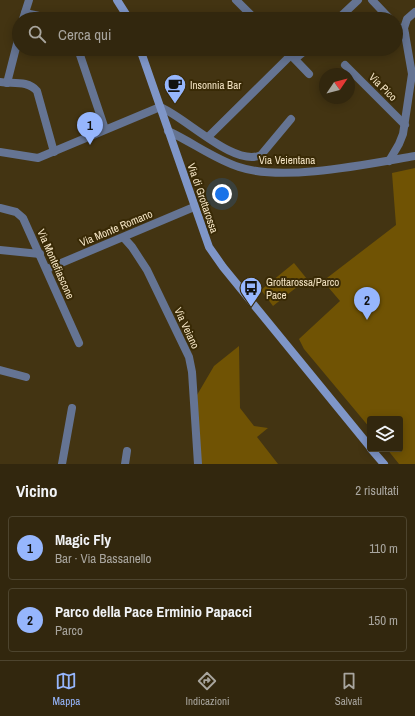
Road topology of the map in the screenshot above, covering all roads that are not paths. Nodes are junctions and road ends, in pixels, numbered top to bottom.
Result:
1 (29, 0) edge
2 (117, 0) edge
3 (236, 0) edge
4 (358, 0) edge
5 (372, 0) edge
6 (25, 12) edge
7 (125, 12) edge
8 (248, 12) edge
9 (345, 12) edge
10 (383, 12) edge
11 (415, 12) edge
12 (405, 34) joint
13 (12, 56) edge
14 (80, 56) edge
15 (142, 56) edge
16 (289, 56) edge
17 (293, 56) edge
18 (345, 66) dead end
19 (309, 74) dead end
20 (414, 74) edge
21 (4, 82) edge
22 (160, 107) junction
23 (291, 119) dead end
24 (405, 125) junction
25 (105, 130) junction
26 (168, 131) junction
27 (208, 137) junction
28 (0, 152) edge
29 (54, 152) junction
30 (415, 156) edge
31 (389, 161) junction
32 (194, 207) junction
33 (0, 208) edge
34 (124, 238) junction
35 (0, 250) edge
36 (40, 254) junction
37 (47, 269) junction
38 (79, 343) dead end
39 (0, 370) edge
40 (26, 377) dead end
41 (72, 408) dead end
42 (367, 443) edge
43 (127, 451) dead end
44 (374, 452) edge
45 (62, 464) edge
46 (125, 464) edge
47 (198, 464) edge
48 (384, 464) edge

1 - 6 street
2 - 7 street
3 - 8 street
4 - 9 street
5 - 10 street
11 - 12 street
12 - 20 street
13 - 21 street
14 - 25 street
15 - 22 street, Via di Grottarossa
16 - 27 street
17 - 19 street
18 - 24 street, Via Pico
20 - 24 street
21 - 29 street
22 - 25 street
22 - 26 street, Via di Grottarossa
22 - 27 street
23 - 27 street
24 - 31 street
25 - 29 street
26 - 31 street, Via Veientana
26 - 32 street, Via di Grottarossa
28 - 29 street
30 - 31 street, Via Veientana
32 - 34 street, Via Monte Romano
32 - 42 street, Via di Grottarossa
33 - 36 street, Via Montefiascone
34 - 37 street, Via Monte Romano
34 - 47 street, Via Veiano
35 - 36 street
36 - 37 street, Via Montefiascone
37 - 38 street, Via Montefiascone
39 - 40 street
41 - 45 street
43 - 46 street
44 - 48 street, Via di Grottarossa

